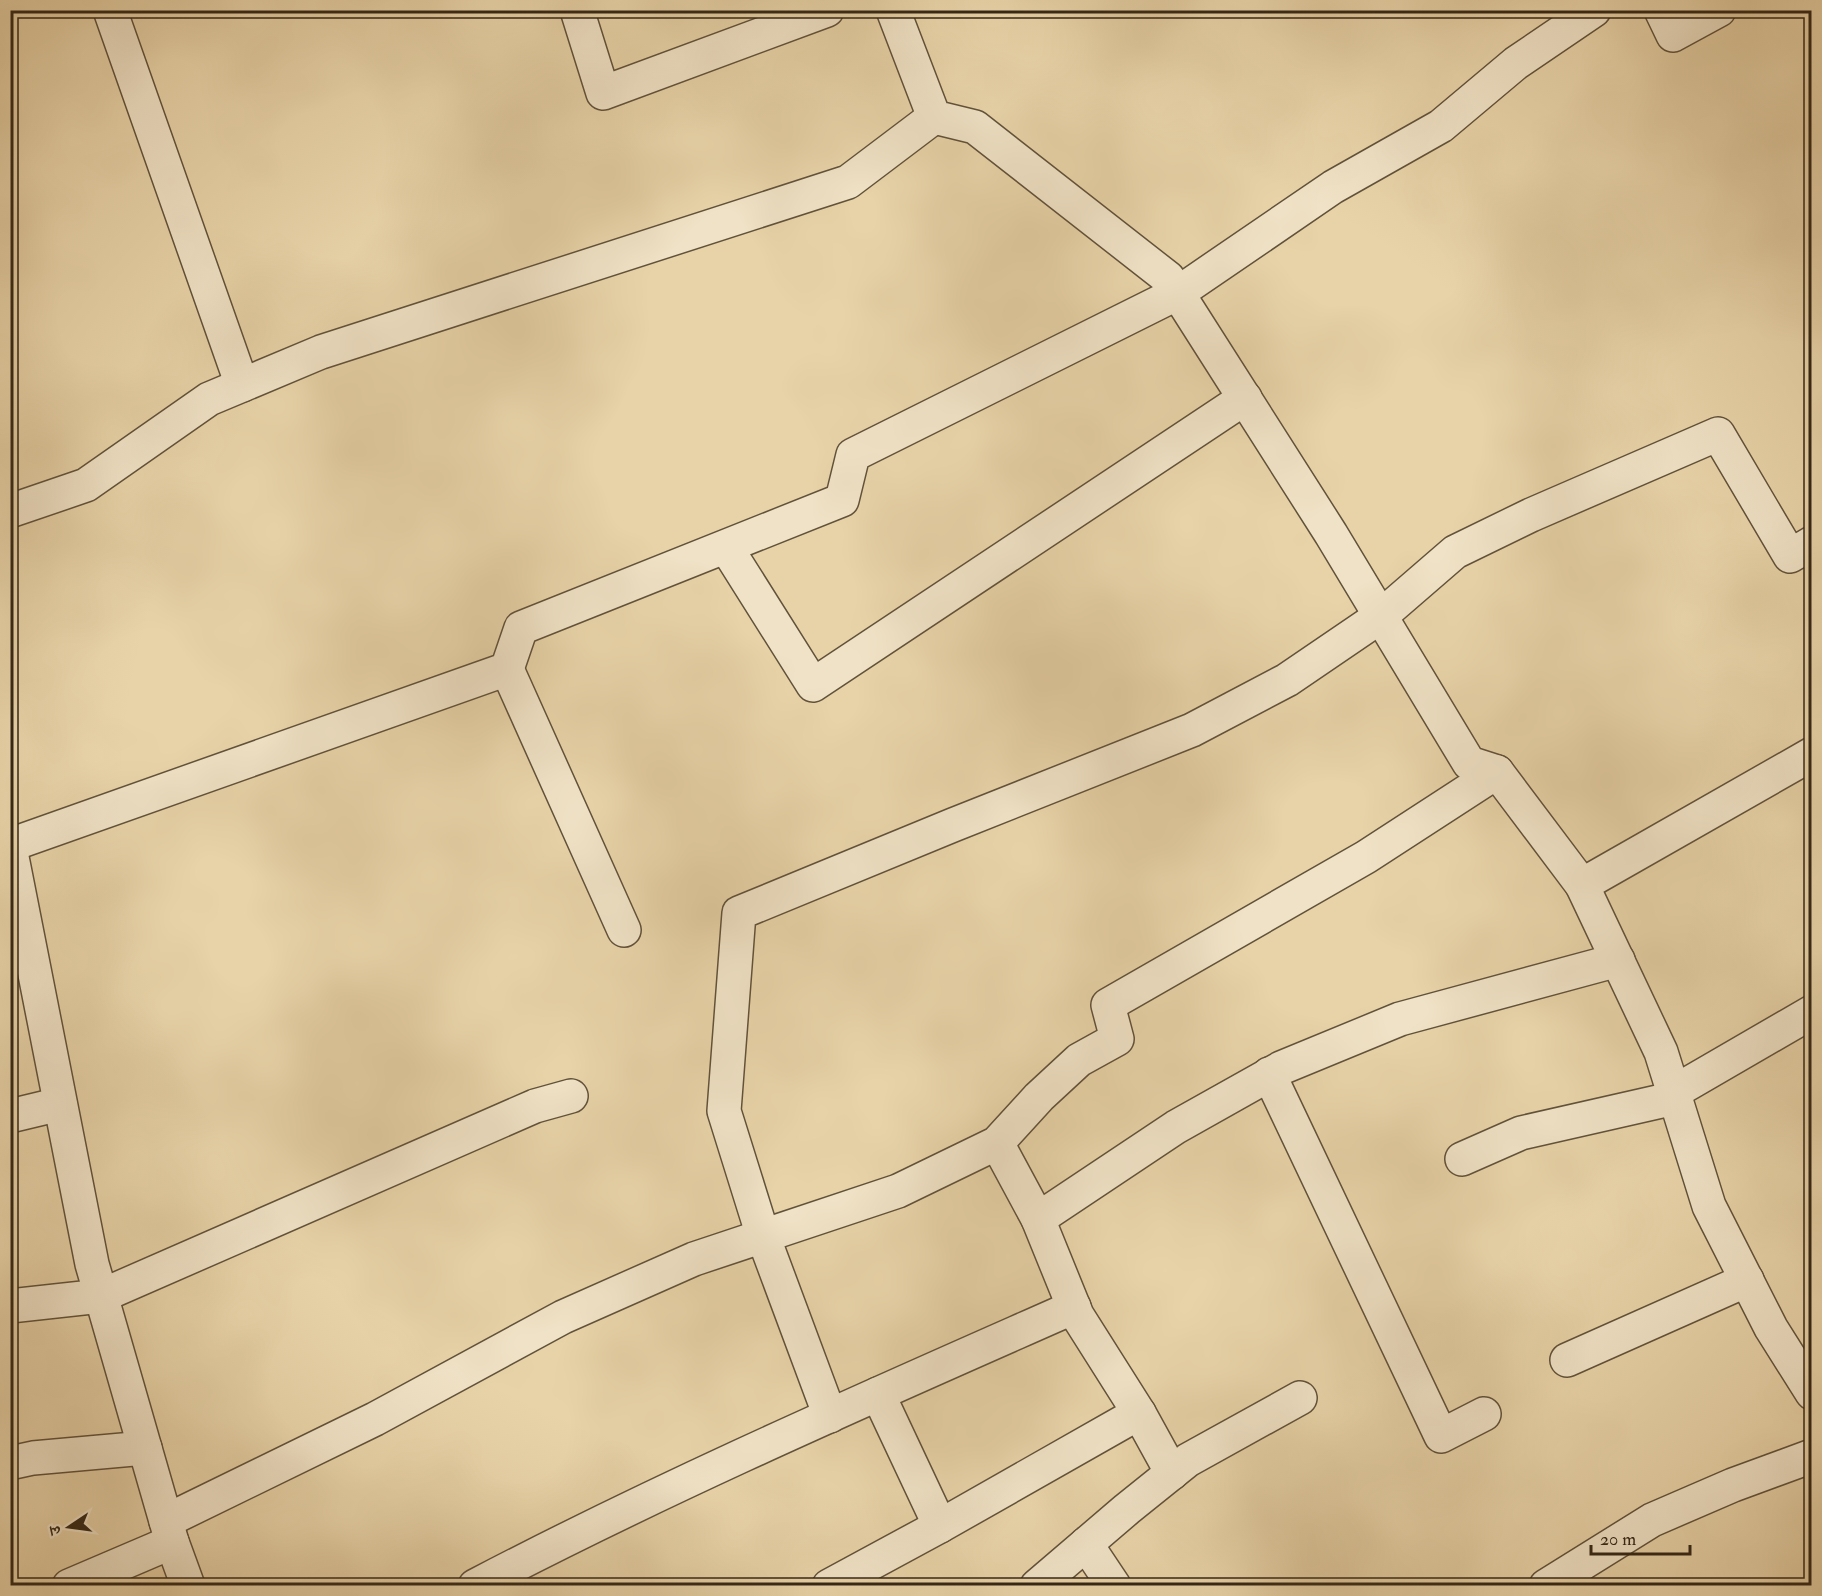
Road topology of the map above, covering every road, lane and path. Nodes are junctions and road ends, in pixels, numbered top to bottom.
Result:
1 (110, 10) edge
2 (577, 10) edge
3 (827, 10) edge
4 (893, 10) edge
5 (1594, 10) edge
6 (1661, 10) edge
7 (1719, 10) edge
8 (934, 117) junction
9 (1178, 293) junction
10 (242, 385) junction
11 (1245, 398) junction
12 (10, 511) edge
13 (1812, 543) edge
14 (726, 547) junction
15 (1381, 616) junction
16 (507, 669) junction
17 (1812, 754) edge
18 (1497, 772) junction
19 (10, 846) edge
20 (1582, 885) junction
21 (624, 930) dead end
22 (1618, 960) junction
23 (1812, 1012) edge
24 (1269, 1074) junction
25 (1675, 1095) junction
26 (571, 1096) dead end
27 (60, 1104) junction
28 (10, 1116) edge
29 (997, 1143) junction
30 (1462, 1159) dead end
31 (1038, 1219) junction
32 (763, 1236) junction
33 (1747, 1280) junction
34 (101, 1296) junction
35 (10, 1306) edge
36 (1074, 1307) junction
37 (1567, 1360) dead end
38 (1812, 1393) edge
39 (878, 1394) junction
40 (1300, 1398) dead end
41 (1139, 1413) junction
42 (1484, 1413) dead end
43 (830, 1416) junction
44 (145, 1448) junction
45 (1812, 1456) edge
46 (10, 1463) edge
47 (1172, 1473) junction
48 (940, 1526) junction
49 (169, 1531) junction
50 (1086, 1544) junction
51 (69, 1586) edge
52 (188, 1586) edge
53 (476, 1586) edge
54 (830, 1586) edge
55 (1037, 1586) edge
56 (1114, 1586) edge
57 (1546, 1586) edge

1 - 10 street
2 - 3 street
4 - 8 street
5 - 9 street
6 - 7 street
8 - 9 street
8 - 10 street
9 - 11 street
9 - 14 street
10 - 12 street
11 - 14 street
11 - 15 street
13 - 15 street
14 - 16 street
15 - 18 street
15 - 32 street
16 - 19 street
16 - 21 street
17 - 20 street
18 - 20 street
18 - 29 street
19 - 27 street
20 - 22 street
22 - 24 street
22 - 25 street
23 - 25 street
24 - 31 street
24 - 42 street
25 - 30 street
25 - 33 street
26 - 34 street
27 - 28 street
27 - 34 street
29 - 31 street
29 - 32 street
31 - 36 street
32 - 43 street
32 - 49 street
33 - 37 street
33 - 38 street
34 - 35 street
34 - 44 street
36 - 39 street
36 - 41 street
39 - 43 street
39 - 48 street
40 - 47 street
41 - 47 street
41 - 48 street
43 - 53 street
44 - 46 street
44 - 49 street
45 - 57 street
47 - 50 street
48 - 54 street
49 - 51 street
49 - 52 street
50 - 55 street
50 - 56 street

